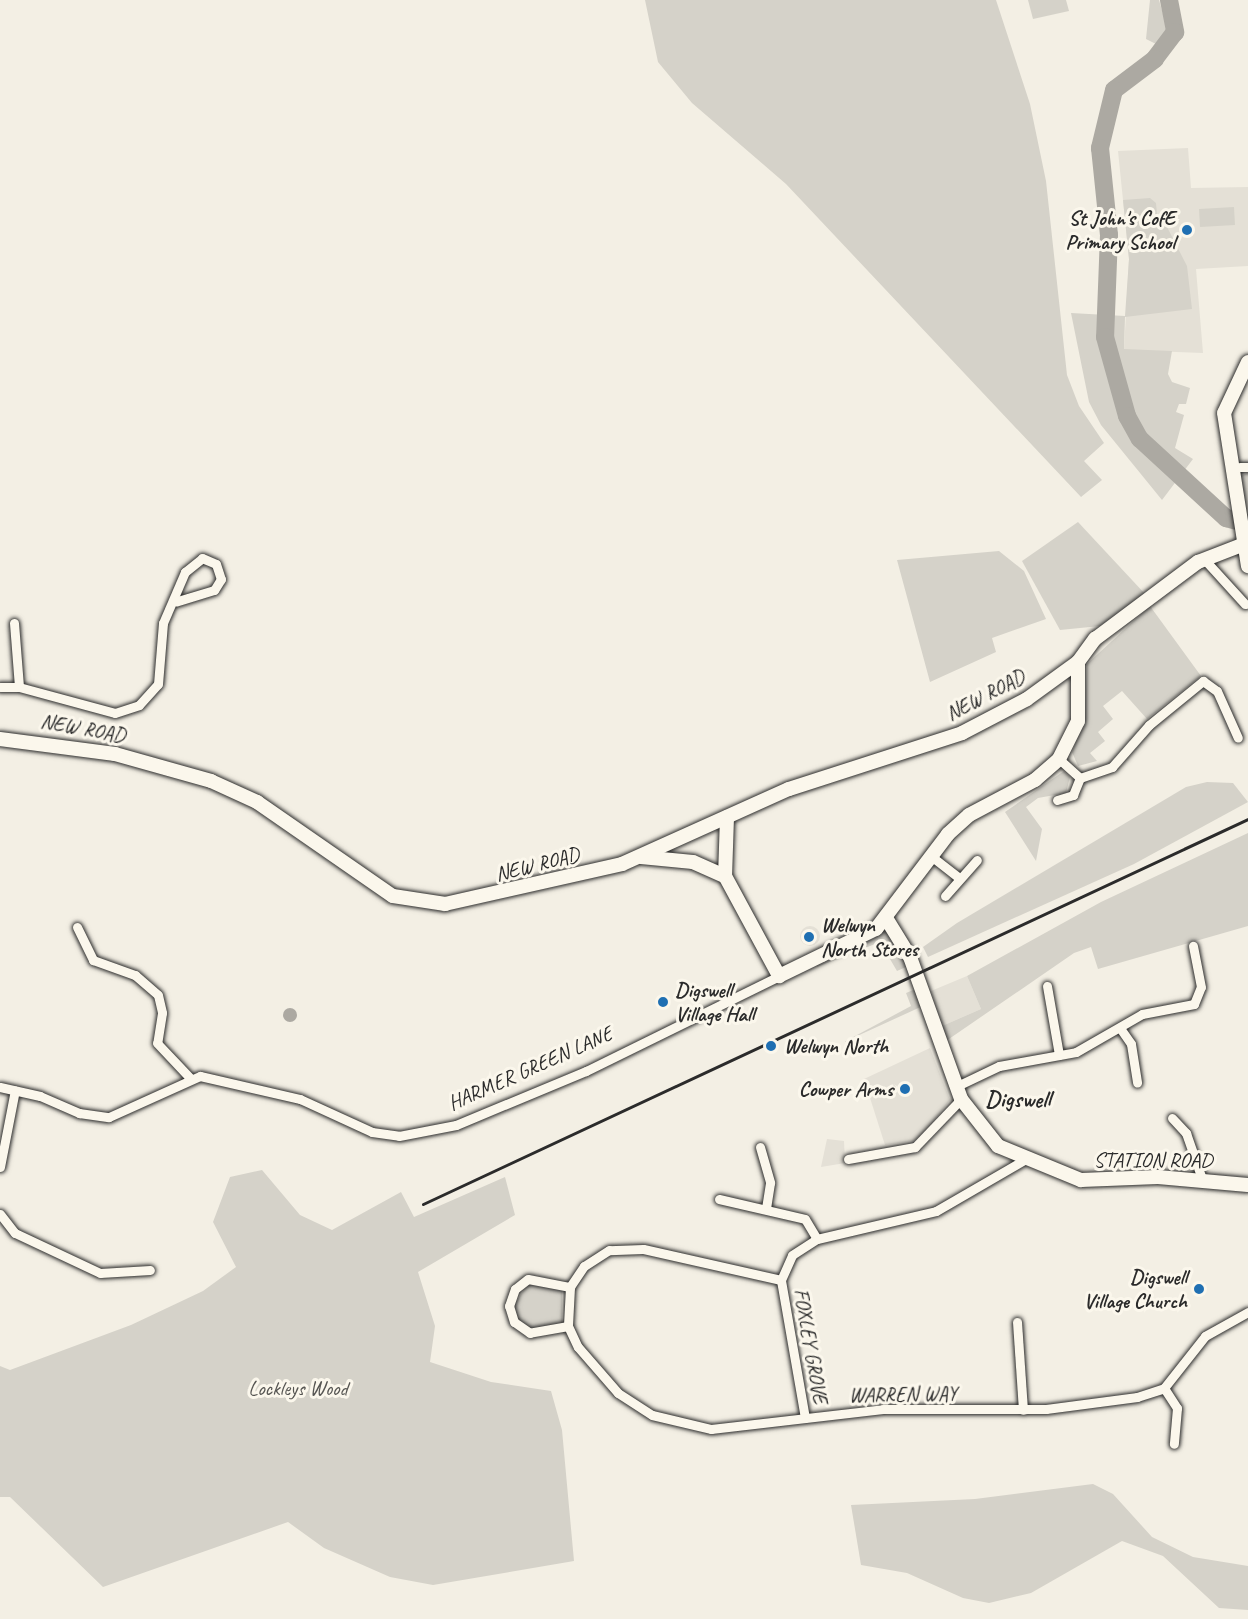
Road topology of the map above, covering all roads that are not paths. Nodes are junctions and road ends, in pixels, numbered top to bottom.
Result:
1 (1248, 362) edge
2 (1242, 545) junction
3 (1204, 559) junction
4 (1248, 566) edge
5 (177, 601) junction
6 (1245, 604) dead end
7 (14, 623) dead end
8 (1078, 662) junction
9 (0, 687) edge
10 (19, 687) junction
11 (1238, 738) dead end
12 (0, 739) edge
13 (1059, 759) junction
14 (1080, 778) junction
15 (1058, 800) dead end
16 (727, 817) junction
17 (931, 856) junction
18 (639, 857) junction
19 (977, 860) dead end
20 (725, 876) junction
21 (959, 878) junction
22 (945, 896) dead end
23 (886, 918) junction
24 (77, 927) dead end
25 (1193, 946) dead end
26 (779, 976) junction
27 (1047, 986) dead end
28 (1120, 1028) junction
29 (1059, 1055) junction
30 (189, 1077) junction
31 (1137, 1083) dead end
32 (0, 1087) edge
33 (15, 1090) junction
34 (958, 1093) junction
35 (1172, 1118) dead end
36 (760, 1147) dead end
37 (848, 1159) dead end
38 (1024, 1160) junction
39 (0, 1167) edge
40 (1202, 1179) junction
41 (1248, 1185) edge
42 (719, 1199) dead end
43 (766, 1208) junction
44 (0, 1214) edge
45 (817, 1239) junction
46 (150, 1270) dead end
47 (782, 1280) junction
48 (570, 1287) junction
49 (1248, 1312) edge
50 (1017, 1322) dead end
51 (568, 1326) junction
52 (1164, 1388) junction
53 (1023, 1410) junction
54 (805, 1418) junction
55 (1174, 1444) dead end

1 - 2 street
2 - 3 street
2 - 4 street
3 - 6 street
3 - 8 street
5 - 5 street
5 - 10 street
7 - 10 street
8 - 13 street, HARMER GREEN LANE
8 - 16 street, NEW ROAD
9 - 10 street
11 - 14 street
12 - 18 street, NEW ROAD
13 - 14 street
13 - 17 street, HARMER GREEN LANE
14 - 15 street
16 - 18 street, NEW ROAD
16 - 20 street
17 - 21 street
17 - 23 street, HARMER GREEN LANE
18 - 20 street
19 - 21 street
20 - 26 street
21 - 22 street
23 - 26 street, HARMER GREEN LANE
23 - 34 street, STATION ROAD
24 - 30 street
25 - 28 street
26 - 30 street, HARMER GREEN LANE
27 - 29 street
28 - 29 street
28 - 31 street
29 - 34 street
30 - 33 street
32 - 33 street
33 - 39 street
34 - 37 street
34 - 38 street, STATION ROAD
35 - 40 street
36 - 43 street
38 - 40 street, STATION ROAD
38 - 45 street
40 - 41 street, STATION ROAD
42 - 43 street
43 - 45 street
44 - 46 street
45 - 47 street
47 - 48 street
47 - 54 street, FOXLEY GROVE
48 - 51 street
48 - 51 street
49 - 52 street
50 - 53 street
51 - 54 street, WARREN WAY
52 - 53 street, WARREN WAY
52 - 55 street
53 - 54 street, WARREN WAY

